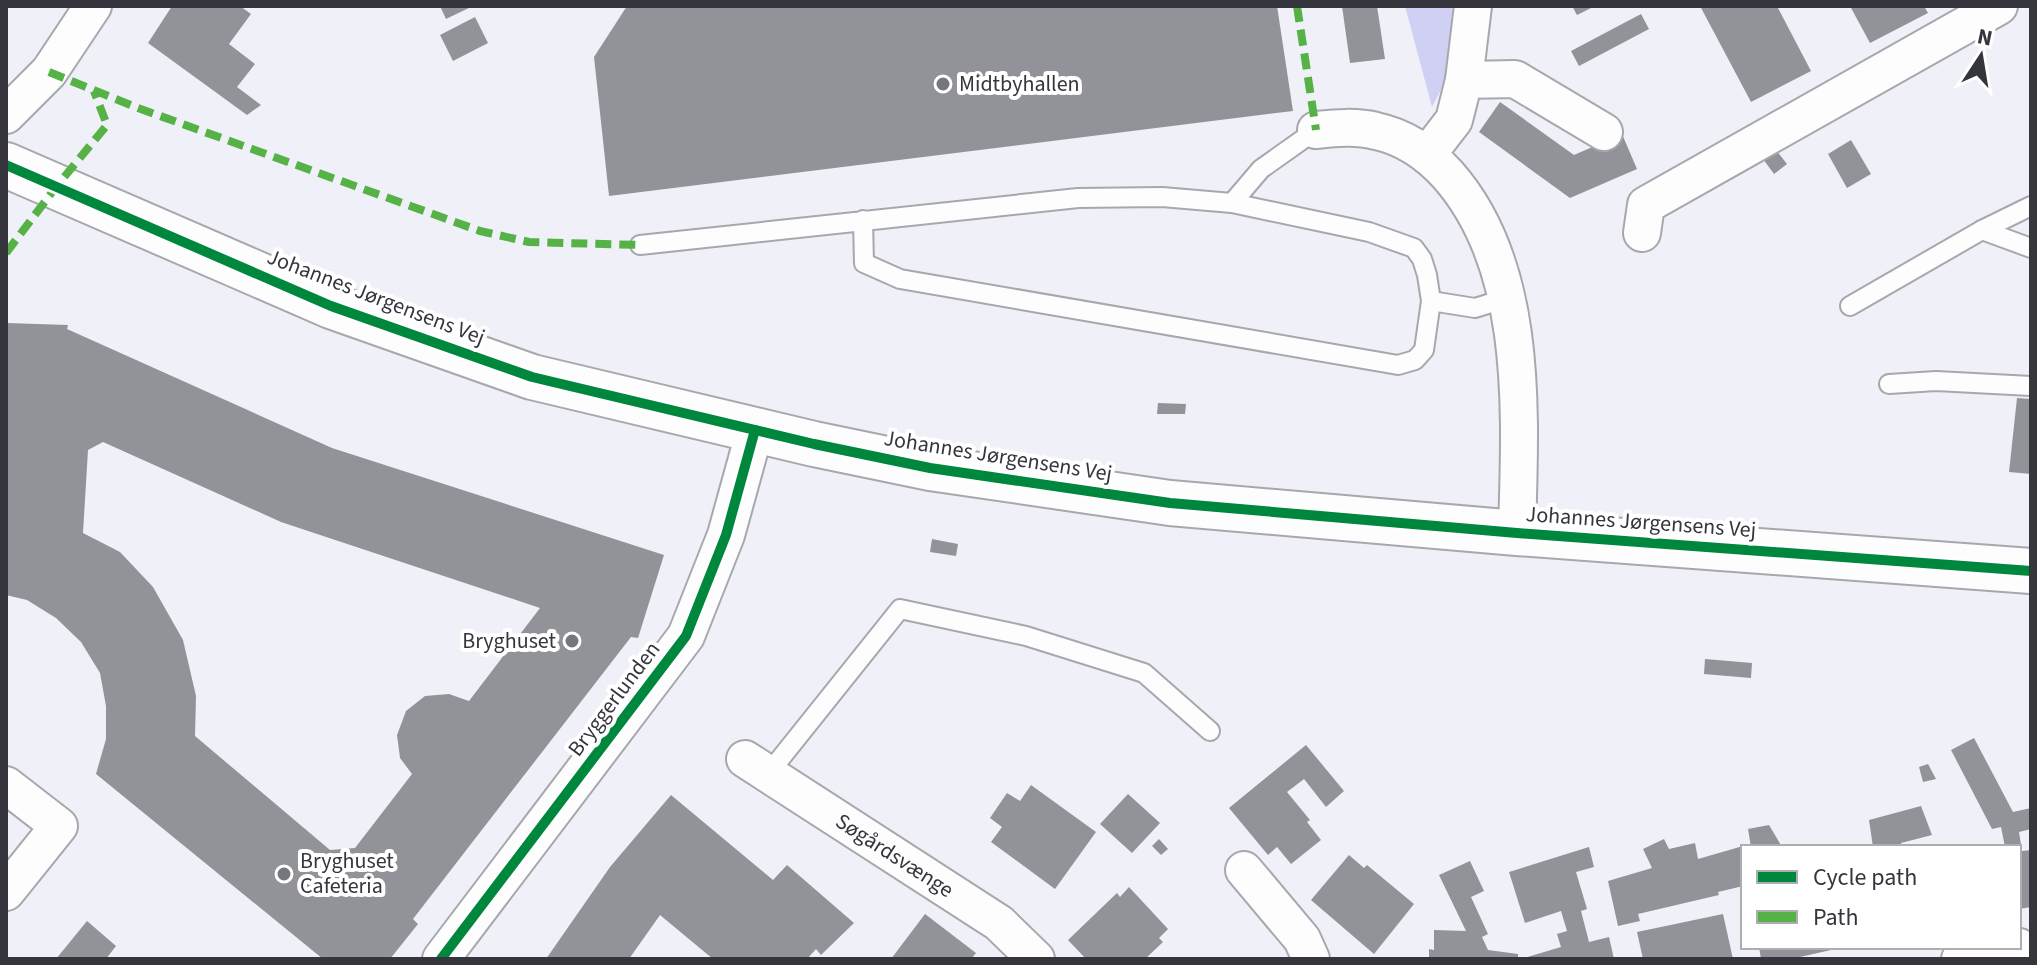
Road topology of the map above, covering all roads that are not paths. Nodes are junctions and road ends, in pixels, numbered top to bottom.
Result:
1 (93, 6) edge
2 (1473, 6) edge
3 (1999, 6) edge
4 (1464, 80) junction
5 (6, 115) edge
6 (1316, 130) joint
7 (1604, 132) dead end
8 (1427, 155) junction
9 (6, 165) edge
10 (1232, 203) junction
11 (2031, 206) edge
12 (863, 220) junction
13 (1982, 230) junction
14 (1642, 233) dead end
15 (640, 245) dead end
16 (2031, 248) edge
17 (1507, 298) junction
18 (1431, 301) junction
19 (1850, 306) dead end
20 (1889, 384) dead end
21 (2031, 386) edge
22 (755, 430) junction
23 (1517, 533) junction
24 (2031, 571) edge
25 (1210, 731) dead end
26 (756, 767) joint
27 (6, 785) edge
28 (1244, 870) dead end
29 (6, 892) edge
30 (2009, 949) edge
31 (441, 959) edge
32 (1036, 959) edge
33 (1311, 959) edge
34 (1960, 959) edge

1 - 5 street
2 - 4 street
3 - 14 street
4 - 7 street
4 - 8 street
6 - 8 street, Johannes Jørgensens Vej
6 - 10 lane
8 - 17 street, Johannes Jørgensens Vej
9 - 22 street, Johannes Jørgensens Vej
10 - 12 lane
10 - 18 lane
11 - 13 lane
12 - 15 lane
12 - 18 lane
13 - 16 lane
13 - 19 lane
17 - 18 lane
17 - 23 street, Johannes Jørgensens Vej
20 - 21 lane
22 - 23 street, Johannes Jørgensens Vej
22 - 31 street, Bryggerlunden
23 - 24 street, Johannes Jørgensens Vej
25 - 26 lane
26 - 32 street, Søgårdsvænge
27 - 29 street
28 - 33 street
30 - 34 street

